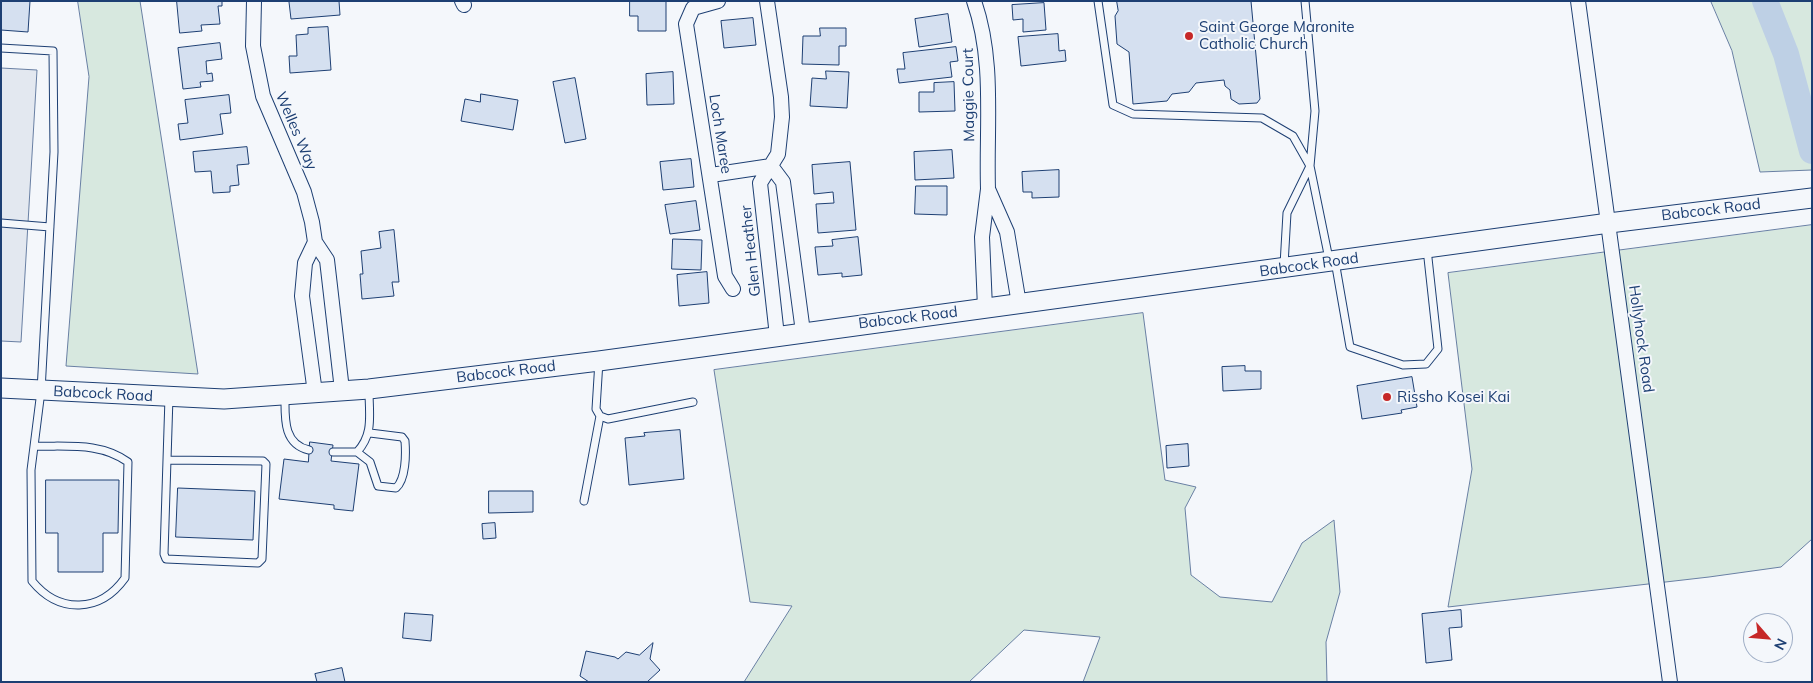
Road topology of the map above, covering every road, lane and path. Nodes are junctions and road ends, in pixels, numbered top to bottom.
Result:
1 (254, 1) edge
2 (718, 1) edge
3 (767, 1) edge
4 (974, 1) edge
5 (1098, 1) edge
6 (1304, 1) edge
7 (1578, 1) edge
8 (1, 48) edge
9 (771, 166) junction
10 (1310, 166) junction
11 (711, 175) junction
12 (988, 189) junction
13 (1812, 198) edge
14 (1, 223) edge
15 (1609, 223) junction
16 (50, 227) junction
17 (315, 242) junction
18 (1427, 249) junction
19 (1332, 262) junction
20 (1284, 268) junction
21 (733, 289) dead end
22 (1019, 304) junction
23 (985, 308) junction
24 (803, 332) junction
25 (777, 336) junction
26 (599, 361) junction
27 (1, 388) edge
28 (369, 389) junction
29 (342, 390) junction
30 (41, 391) junction
31 (315, 393) junction
32 (285, 396) junction
33 (169, 397) junction
34 (693, 402) dead end
35 (600, 416) junction
36 (370, 433) junction
37 (35, 446) junction
38 (309, 450) dead end
39 (333, 452) dead end
40 (357, 452) junction
41 (167, 460) junction
42 (584, 501) dead end
43 (1670, 682) edge

1 - 17 street, Welles Way
2 - 11 street, Loch Maree
3 - 9 street, Glen Heather
4 - 12 street, Maggie Court
5 - 10 lane
6 - 10 lane
7 - 15 street, Hollyhock Road
8 - 16 lane
9 - 11 street
9 - 24 street
9 - 25 street, Glen Heather
10 - 19 lane
10 - 20 lane
11 - 21 street, Loch Maree
12 - 22 street, Maggie Court
12 - 23 street, Maggie Court
13 - 15 main road, Babcock Road
14 - 16 lane
15 - 18 main road, Babcock Road
15 - 43 street, Hollyhock Road
16 - 30 lane
17 - 29 street, Welles Way
17 - 31 street
18 - 19 main road, Babcock Road
18 - 19 lane
19 - 20 main road, Babcock Road
20 - 22 main road, Babcock Road
22 - 23 main road, Babcock Road
23 - 24 main road, Babcock Road
24 - 25 main road, Babcock Road
25 - 26 main road, Babcock Road
26 - 28 main road, Babcock Road
26 - 35 lane
27 - 30 main road, Babcock Road
28 - 29 main road, Babcock Road
28 - 36 lane
29 - 31 main road, Babcock Road
30 - 33 main road, Babcock Road
30 - 37 lane
31 - 32 main road, Babcock Road
32 - 33 main road, Babcock Road
32 - 38 lane
33 - 41 lane
34 - 35 lane
35 - 42 lane
36 - 40 lane
36 - 40 lane
37 - 37 lane
39 - 40 lane
41 - 41 lane

